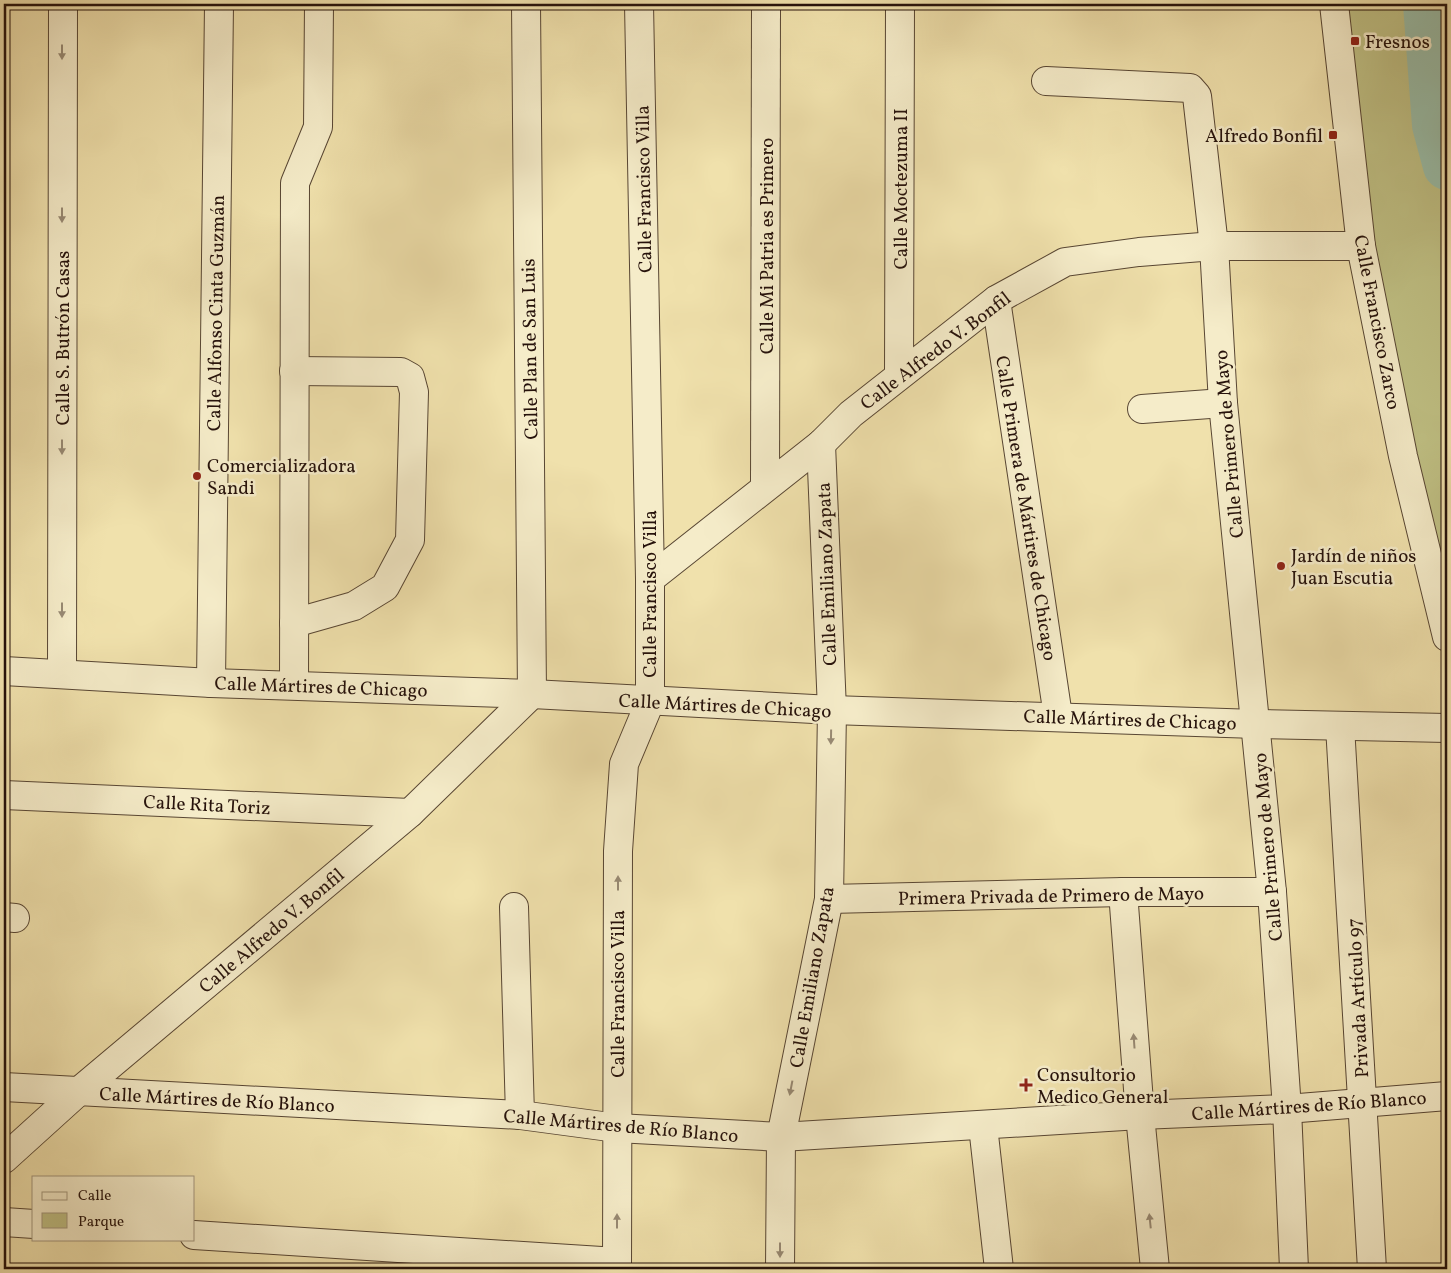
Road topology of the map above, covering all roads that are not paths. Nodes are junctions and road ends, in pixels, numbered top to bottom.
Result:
1 (62, 4) edge
2 (219, 4) edge
3 (319, 4) edge
4 (526, 4) edge
5 (639, 4) edge
6 (766, 4) edge
7 (900, 4) edge
8 (1334, 4) edge
9 (1046, 81) dead end
10 (1214, 246) junction
11 (1361, 246) junction
12 (996, 300) junction
13 (294, 371) junction
14 (899, 375) junction
15 (1223, 403) junction
16 (1142, 409) dead end
17 (821, 444) junction
18 (765, 487) junction
19 (650, 578) junction
20 (294, 623) junction
21 (1447, 636) edge
22 (4, 671) edge
23 (62, 673) junction
24 (211, 683) junction
25 (294, 685) junction
26 (532, 694) junction
27 (650, 702) junction
28 (832, 710) junction
29 (1058, 716) junction
30 (1256, 724) junction
31 (1340, 726) junction
32 (1447, 728) edge
33 (4, 794) edge
34 (410, 813) junction
35 (1123, 892) junction
36 (1272, 892) junction
37 (829, 900) junction
38 (514, 907) dead end
39 (4, 1087) edge
40 (78, 1092) junction
41 (1447, 1096) edge
42 (1363, 1103) junction
43 (1287, 1109) junction
44 (520, 1115) junction
45 (1140, 1116) junction
46 (983, 1126) junction
47 (617, 1128) junction
48 (781, 1138) junction
49 (4, 1159) edge
50 (4, 1222) edge
51 (32, 1224) edge
52 (195, 1235) edge
53 (617, 1266) edge
54 (780, 1269) edge
55 (999, 1269) edge
56 (1155, 1269) edge
57 (1294, 1269) edge
58 (1372, 1269) edge

1 -> 23 street, Calle S. Butrón Casas
2 - 24 street, Calle Alfonso Cinta Guzmán
3 - 13 street
4 - 26 street, Calle Plan de San Luis
5 - 19 street, Calle Francisco Villa
6 - 18 street, Calle Mi Patria es Primero
7 - 14 street, Calle Moctezuma II
8 - 11 street, Calle Francisco Zarco
9 - 10 street, Calle Primero de Mayo
10 - 11 street, Calle Alfredo V. Bonfil
10 - 12 street, Calle Alfredo V. Bonfil
10 - 15 street, Calle Primero de Mayo
11 - 21 street, Calle Francisco Zarco
12 - 14 street, Calle Alfredo V. Bonfil
12 - 29 street, Calle Primera de Mártires de Chicago
13 - 20 street
13 - 20 street
14 - 17 street, Calle Alfredo V. Bonfil
15 - 16 street
15 - 30 street, Calle Primero de Mayo
17 - 18 street, Calle Alfredo V. Bonfil
17 - 28 street, Calle Emiliano Zapata
18 - 19 street, Calle Alfredo V. Bonfil
19 - 27 street, Calle Francisco Villa
20 - 25 street
22 - 23 street, Calle Mártires de Chicago
23 - 24 street, Calle Mártires de Chicago
24 - 25 street, Calle Mártires de Chicago
25 - 26 street, Calle Mártires de Chicago
26 - 27 street, Calle Mártires de Chicago
26 - 34 street, Calle Alfredo V. Bonfil
27 - 28 street, Calle Mártires de Chicago
47 -> 27 street, Calle Francisco Villa
28 - 29 street, Calle Mártires de Chicago
28 -> 37 street, Calle Emiliano Zapata
29 - 30 street, Calle Mártires de Chicago
30 - 31 street, Calle Mártires de Chicago
30 - 36 street, Calle Primero de Mayo
31 - 32 street, Calle Mártires de Chicago
31 - 42 street, Privada Artículo 97
33 - 34 street, Calle Rita Toriz
34 - 40 street, Calle Alfredo V. Bonfil
35 - 36 street, Primera Privada de Primero de Mayo
35 - 37 street, Primera Privada de Primero de Mayo
45 -> 35 street
36 - 43 street, Calle Primero de Mayo
37 -> 48 street, Calle Emiliano Zapata
38 - 44 street
39 - 40 street, Calle Mártires de Río Blanco
40 - 44 street, Calle Mártires de Río Blanco
40 - 49 street, Calle Alfredo V. Bonfil
41 - 42 street, Calle Mártires de Río Blanco
42 - 43 street, Calle Mártires de Río Blanco
42 - 58 street, Privada Artículo 97
43 - 45 street, Calle Mártires de Río Blanco
43 - 57 street, Calle Primero de Mayo
44 - 47 street, Calle Mártires de Río Blanco
45 - 46 street, Calle Mártires de Río Blanco
56 -> 45 street
46 - 48 street, Calle Mártires de Río Blanco
46 - 55 street
47 - 48 street, Calle Mártires de Río Blanco
53 -> 47 street, Calle Francisco Villa
48 -> 54 street, Calle Emiliano Zapata
50 - 51 street
52 - 53 street

